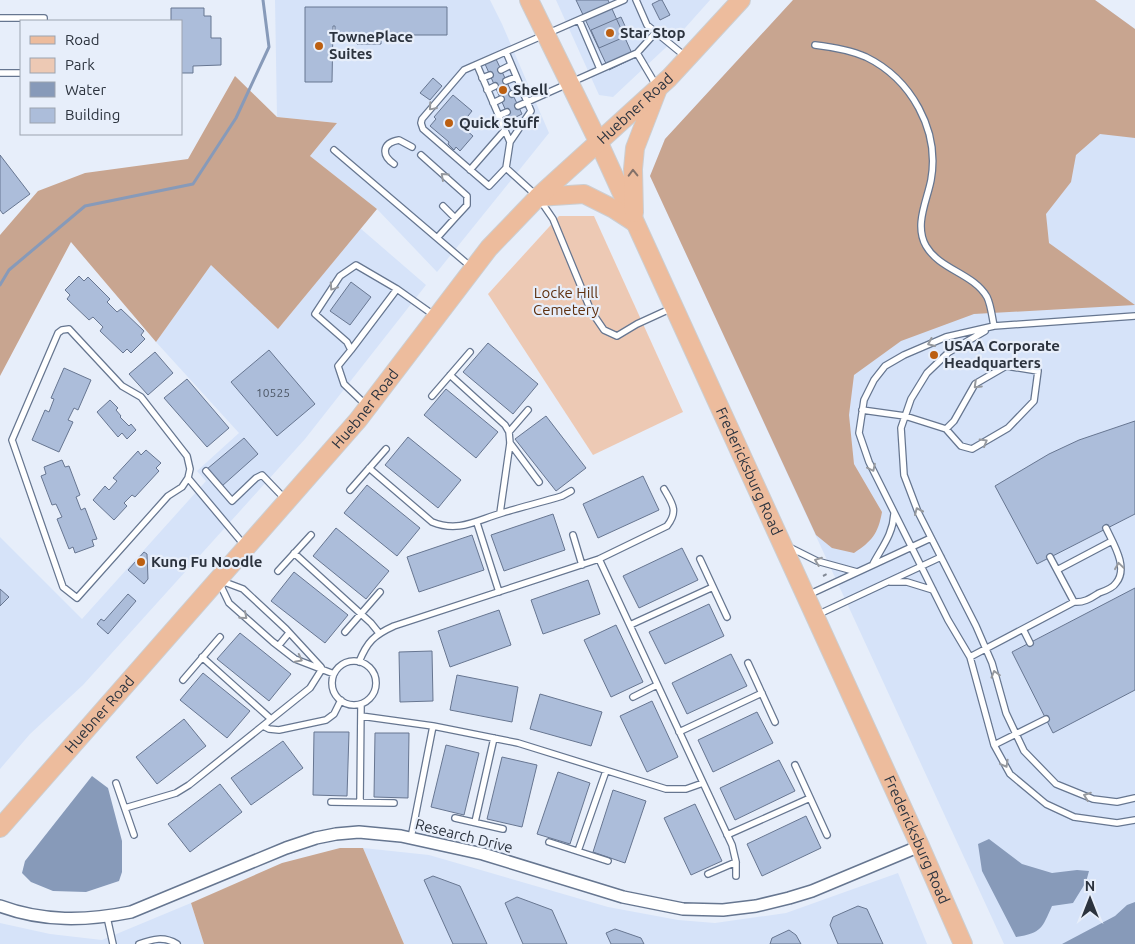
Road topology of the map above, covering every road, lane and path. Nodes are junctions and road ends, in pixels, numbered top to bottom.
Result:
1 (529, 0) edge
2 (624, 0) edge
3 (636, 0) edge
4 (741, 0) edge
5 (0, 18) edge
6 (44, 20) edge
7 (579, 20) junction
8 (656, 32) junction
9 (546, 34) junction
10 (814, 45) dead end
11 (506, 52) junction
12 (637, 53) junction
13 (687, 58) junction
14 (477, 65) junction
15 (511, 65) junction
16 (600, 69) junction
17 (501, 70) dead end
18 (0, 73) edge
19 (20, 73) edge
20 (490, 75) dead end
21 (516, 77) junction
22 (482, 78) junction
23 (506, 81) dead end
24 (569, 83) junction
25 (495, 86) dead end
26 (658, 88) junction
27 (522, 89) junction
28 (487, 90) junction
29 (512, 94) dead end
30 (501, 99) dead end
31 (493, 102) junction
32 (527, 102) junction
33 (518, 106) dead end
34 (507, 112) dead end
35 (498, 116) junction
36 (505, 130) junction
37 (598, 141) junction
38 (510, 142) junction
39 (412, 147) dead end
40 (334, 150) dead end
41 (421, 155) dead end
42 (394, 164) dead end
43 (506, 168) junction
44 (470, 170) junction
45 (538, 196) junction
46 (443, 206) dead end
47 (455, 218) junction
48 (634, 222) junction
49 (437, 238) junction
50 (473, 269) junction
51 (397, 289) junction
52 (674, 308) junction
53 (1135, 316) edge
54 (437, 317) junction
55 (994, 326) junction
56 (351, 350) junction
57 (470, 352) dead end
58 (450, 375) junction
59 (432, 396) dead end
60 (368, 407) junction
61 (528, 410) dead end
62 (862, 410) junction
63 (905, 416) junction
64 (946, 428) junction
65 (509, 432) junction
66 (510, 443) junction
67 (386, 449) dead end
68 (369, 468) junction
69 (206, 471) dead end
70 (188, 478) junction
71 (539, 482) dead end
72 (664, 489) dead end
73 (350, 490) dead end
74 (571, 491) dead end
75 (287, 501) junction
76 (894, 511) junction
77 (500, 513) junction
78 (477, 523) junction
79 (1106, 528) dead end
80 (311, 535) dead end
81 (573, 535) dead end
82 (931, 538) junction
83 (1112, 541) junction
84 (782, 543) junction
85 (912, 547) junction
86 (246, 548) junction
87 (294, 554) junction
88 (941, 557) junction
89 (1050, 557) dead end
90 (700, 558) dead end
91 (599, 560) junction
92 (873, 564) junction
93 (582, 565) junction
94 (921, 566) junction
95 (1057, 570) junction
96 (278, 571) dead end
97 (857, 572) junction
98 (827, 574) dead end
99 (823, 576) dead end
100 (218, 580) junction
101 (888, 582) junction
102 (713, 587) junction
103 (933, 590) junction
104 (380, 592) dead end
105 (499, 592) junction
106 (806, 596) junction
107 (1074, 602) junction
108 (361, 614) junction
109 (815, 616) junction
110 (727, 617) dead end
111 (630, 625) junction
112 (1023, 629) junction
113 (345, 632) dead end
114 (289, 633) junction
115 (379, 633) junction
116 (220, 637) dead end
117 (1030, 643) dead end
118 (279, 645) junction
119 (986, 649) junction
120 (970, 657) junction
121 (202, 658) junction
122 (359, 662) junction
123 (748, 663) dead end
124 (322, 669) junction
125 (334, 674) junction
126 (182, 680) dead end
127 (657, 685) junction
128 (762, 693) junction
129 (633, 696) dead end
130 (341, 700) junction
131 (361, 704) junction
132 (360, 716) junction
133 (271, 719) junction
134 (1046, 719) dead end
135 (775, 722) dead end
136 (262, 726) junction
137 (433, 726) junction
138 (679, 732) junction
139 (1016, 734) junction
140 (494, 738) junction
141 (994, 745) junction
142 (795, 765) dead end
143 (606, 771) junction
144 (116, 783) dead end
145 (703, 783) junction
146 (810, 798) junction
147 (1135, 798) edge
148 (330, 802) dead end
149 (360, 802) junction
150 (394, 803) dead end
151 (125, 808) junction
152 (455, 818) dead end
153 (1135, 820) edge
154 (474, 822) junction
155 (0, 828) edge
156 (503, 828) dead end
157 (134, 835) dead end
158 (727, 835) junction
159 (827, 835) dead end
160 (411, 838) junction
161 (549, 842) dead end
162 (920, 846) junction
163 (578, 852) junction
164 (608, 861) dead end
165 (736, 862) junction
166 (708, 874) dead end
167 (736, 876) dead end
168 (0, 906) edge
169 (107, 917) junction
170 (169, 942) edge
171 (113, 944) edge
172 (139, 944) edge
173 (177, 944) edge
174 (963, 944) edge

1 - 9 main road, Fredericksburg Road
2 - 7 lane
3 - 8 lane
4 - 13 main road, Huebner Road
5 - 6 lane
7 - 9 lane
7 - 16 lane
8 - 12 lane
8 - 13 lane
9 - 11 lane
9 - 24 main road, Fredericksburg Road
10 - 55 lane
11 - 14 lane
11 - 15 lane
12 - 16 lane
12 - 26 lane
13 - 26 main road, Huebner Road
14 - 22 lane
14 -> 44 lane
15 - 17 lane
15 - 21 lane
16 - 24 lane
18 - 19 lane
20 - 22 lane
21 - 23 lane
21 - 27 lane
22 - 28 lane
24 - 32 lane
24 - 37 main road, Fredericksburg Road
25 - 28 lane
26 - 37 main road, Huebner Road
48 -> 26 main road
27 - 29 lane
27 - 32 lane
28 - 31 lane
30 - 31 lane
31 - 35 lane
32 - 33 lane
32 - 38 lane
34 - 35 lane
35 - 36 lane
36 - 38 lane
36 - 44 lane
37 - 45 main road, Huebner Road
37 - 48 main road, Fredericksburg Road
38 - 43 lane
39 - 42 lane
40 - 49 lane
47 -> 41 lane
43 - 44 lane
43 - 45 lane
45 - 48 main road
45 - 50 main road, Huebner Road
45 - 52 lane
46 - 47 lane
47 - 49 lane
48 - 52 main road, Fredericksburg Road
49 - 50 lane
50 - 54 main road, Huebner Road
51 - 54 lane
51 - 56 lane
51 -> 56 lane
52 - 84 main road, Fredericksburg Road
53 - 55 lane
54 - 60 main road, Huebner Road
55 -> 62 lane
55 - 63 lane
56 - 60 lane
57 - 58 lane
58 - 59 lane
58 - 65 lane
60 - 75 main road, Huebner Road
61 - 65 lane
62 - 63 lane
62 -> 76 lane
63 - 64 lane
82 -> 63 lane
64 -> 64 lane
65 - 66 lane
66 - 71 lane
66 - 77 lane
67 - 68 lane
68 - 73 lane
68 - 78 lane
69 - 75 lane
70 - 70 lane
70 - 86 lane
72 - 91 lane
74 - 77 lane
75 - 86 main road, Huebner Road
76 - 85 lane
76 - 92 lane
77 - 78 lane
78 - 105 lane
79 - 83 lane
80 - 87 lane
81 - 93 lane
82 - 85 lane
82 - 88 lane
83 - 95 lane
107 -> 83 lane
97 -> 84 lane
84 - 106 main road, Fredericksburg Road
85 - 92 lane
85 - 94 lane
86 - 100 main road, Huebner Road
87 - 96 lane
87 - 108 lane
88 - 94 lane
88 - 119 lane
89 - 95 lane
90 - 102 lane
91 - 93 lane
91 - 111 lane
92 - 97 lane
93 - 105 lane
94 - 101 lane
94 - 103 lane
95 - 107 lane
97 - 106 lane
98 - 99 path
100 - 114 lane
100 -> 118 lane
100 - 155 main road, Huebner Road
101 - 103 lane
101 - 109 lane
102 - 110 lane
102 - 111 lane
103 - 120 lane
104 - 108 lane
105 - 115 lane
106 - 109 main road, Fredericksburg Road
107 - 112 lane
108 - 113 lane
108 - 115 lane
109 - 162 main road, Fredericksburg Road
111 - 127 lane
112 - 117 lane
112 - 119 lane
114 - 118 lane
114 - 124 lane
115 - 122 lane
116 - 121 lane
118 -> 124 lane
119 - 120 lane
139 -> 119 lane
120 - 141 lane
121 - 126 lane
121 - 133 lane
122 - 125 lane
122 - 131 lane
123 - 128 lane
124 - 125 lane
124 - 133 lane
125 - 130 lane
127 - 129 lane
127 - 138 lane
128 - 135 lane
128 - 138 lane
130 - 131 lane
130 - 136 lane
131 - 132 lane
132 - 137 lane
132 - 149 lane
133 - 136 lane
134 - 139 lane
136 - 151 lane
137 - 140 lane
137 - 160 lane
138 - 145 lane
139 - 141 lane
147 -> 139 lane
140 - 143 lane
140 - 154 lane
141 -> 153 lane
142 - 146 lane
143 - 145 lane
143 - 163 lane
144 - 151 lane
145 - 158 lane
146 - 158 lane
146 - 159 lane
148 - 149 lane
149 - 150 lane
151 - 157 lane
152 - 154 lane
154 - 156 lane
158 - 165 lane
160 - 162 street, Research Drive
160 - 169 street, Research Drive
161 - 163 lane
162 - 174 main road, Fredericksburg Road
163 - 164 lane
165 - 166 lane
165 - 167 lane
168 - 169 street, Research Drive
169 - 171 lane
170 - 172 lane
170 - 173 lane

